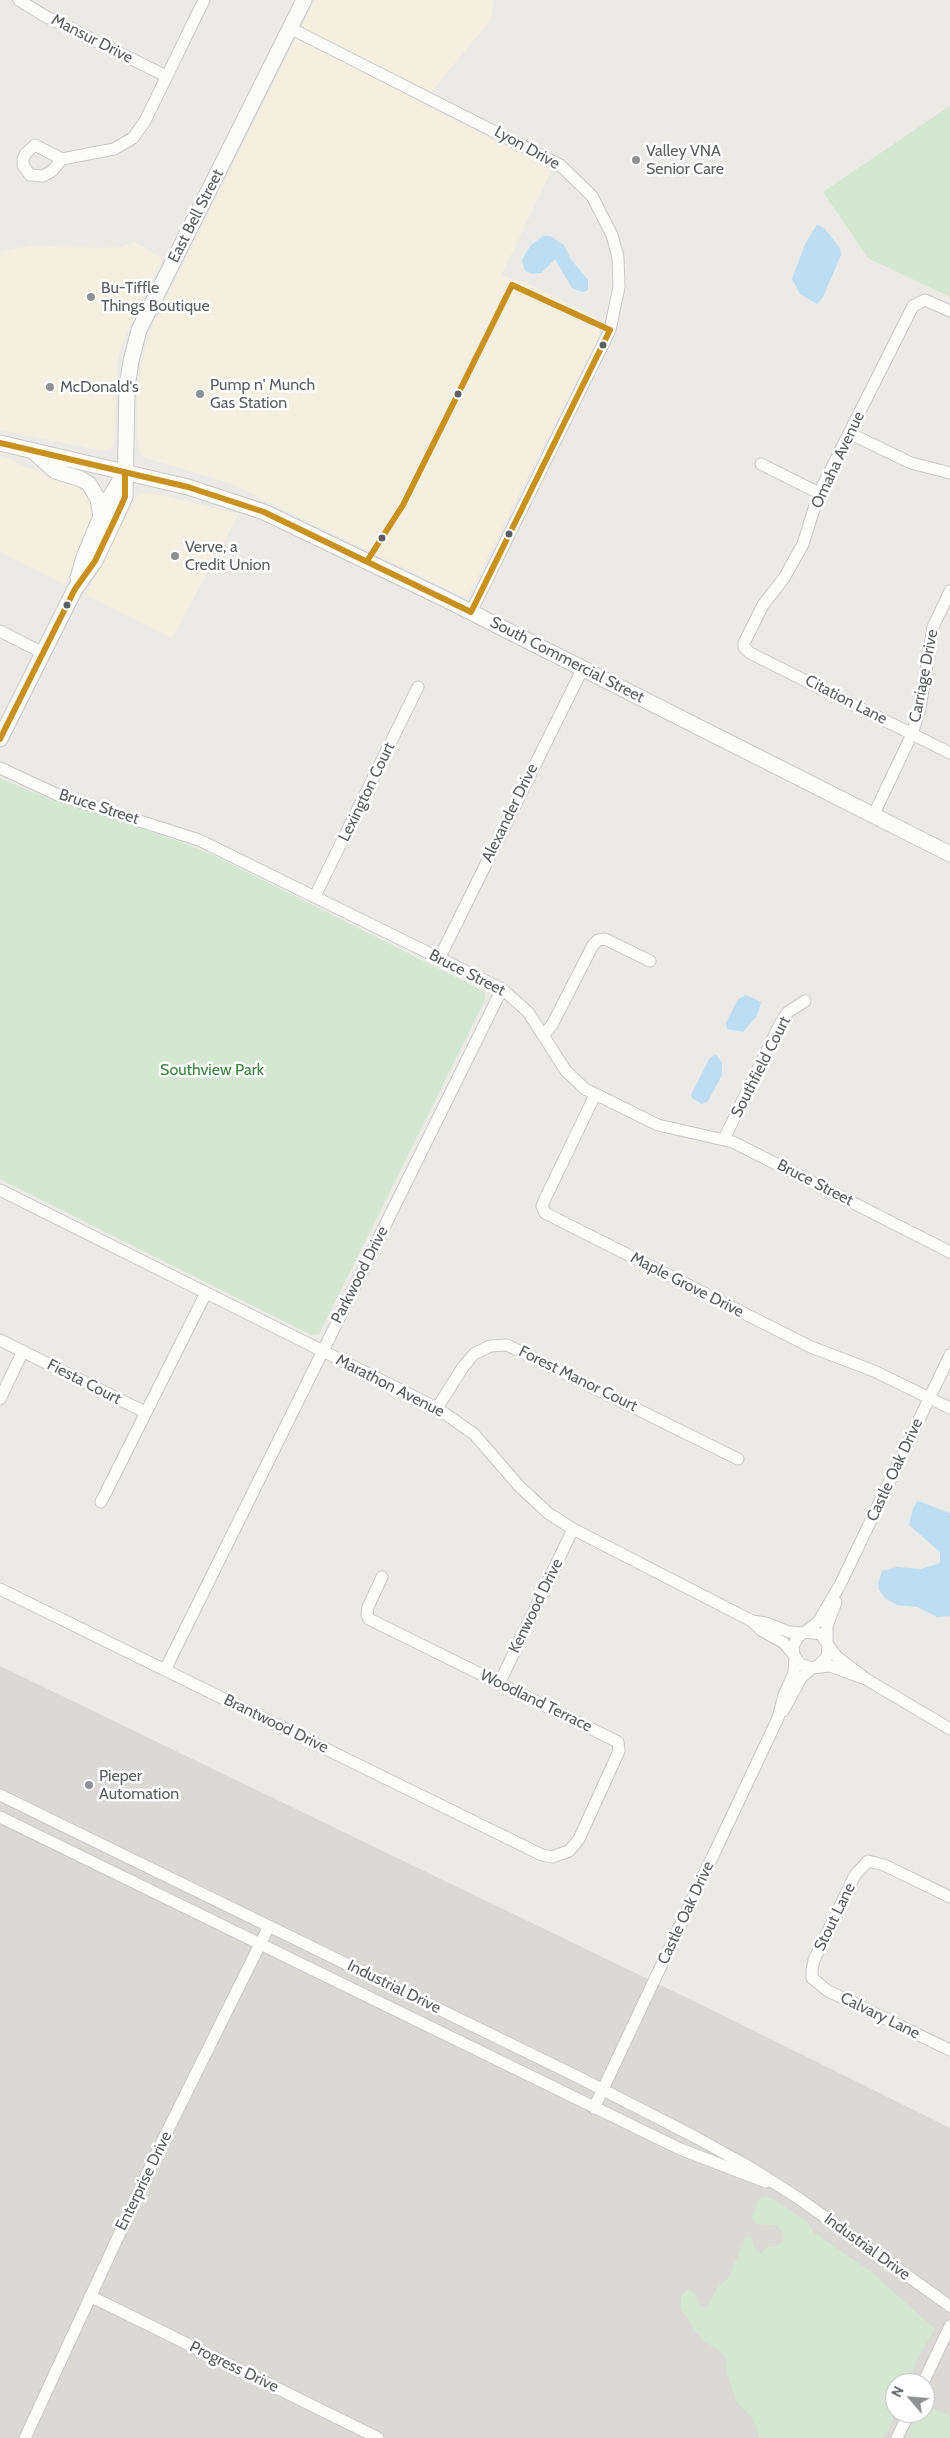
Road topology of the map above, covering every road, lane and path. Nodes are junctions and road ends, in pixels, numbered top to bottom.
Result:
1 (19, 0) edge
2 (204, 0) edge
3 (304, 0) edge
4 (290, 28) junction
5 (166, 76) junction
6 (62, 158) dead end
7 (950, 311) edge
8 (849, 433) junction
9 (0, 443) edge
10 (33, 451) junction
11 (761, 464) dead end
12 (126, 472) junction
13 (950, 473) edge
14 (819, 493) junction
15 (101, 517) junction
16 (75, 589) junction
17 (950, 591) edge
18 (946, 607) edge
19 (471, 612) junction
20 (0, 631) edge
21 (744, 647) joint
22 (44, 653) junction
23 (582, 668) junction
24 (418, 688) dead end
25 (912, 734) junction
26 (0, 739) edge
27 (950, 753) edge
28 (0, 768) edge
29 (874, 816) junction
30 (950, 854) edge
31 (315, 896) junction
32 (439, 958) junction
33 (650, 961) dead end
34 (502, 989) junction
35 (805, 1001) dead end
36 (544, 1034) junction
37 (595, 1095) junction
38 (724, 1139) junction
39 (0, 1190) edge
40 (950, 1252) edge
41 (206, 1293) junction
42 (0, 1340) edge
43 (23, 1351) junction
44 (322, 1351) junction
45 (950, 1355) edge
46 (929, 1398) junction
47 (0, 1399) edge
48 (437, 1408) junction
49 (950, 1408) edge
50 (145, 1412) junction
51 (738, 1459) dead end
52 (101, 1502) dead end
53 (573, 1529) junction
54 (382, 1577) dead end
55 (840, 1585) junction
56 (0, 1589) edge
57 (752, 1621) junction
58 (804, 1633) junction
59 (828, 1643) junction
60 (794, 1656) junction
61 (816, 1667) junction
62 (166, 1670) junction
63 (866, 1679) junction
64 (499, 1684) junction
65 (778, 1718) junction
66 (950, 1730) edge
67 (0, 1795) edge
68 (0, 1817) edge
69 (552, 1857) joint
70 (950, 1897) edge
71 (269, 1926) junction
72 (261, 1944) junction
73 (812, 1978) joint
74 (950, 2050) edge
75 (603, 2090) junction
76 (594, 2108) junction
77 (784, 2189) junction
78 (90, 2296) junction
79 (950, 2306) edge
80 (950, 2326) edge
81 (927, 2373) edge
82 (904, 2423) edge
83 (25, 2438) edge
84 (378, 2438) edge
85 (897, 2438) edge

1 - 5 street, Mansur Drive
2 - 5 street
3 - 4 main road, East Bell Street
4 - 12 main road, East Bell Street
4 - 19 street, Lyon Drive
5 - 6 street
7 - 8 street, Omaha Avenue
8 - 13 street
8 - 14 street, Omaha Avenue
9 - 10 main road, South Commercial Street
10 - 12 main road, South Commercial Street
10 - 15 main road
11 - 14 street
12 - 15 main road
12 - 16 main road, East Bell Street
12 - 19 main road, South Commercial Street
14 - 21 street, Omaha Avenue
15 - 16 main road
16 - 22 main road
17 - 18 street, Carriage Drive
18 - 25 street, Carriage Drive
19 - 23 main road, South Commercial Street
20 - 22 street
21 - 25 street, Citation Lane
22 - 26 main road
23 - 29 main road, South Commercial Street
23 - 32 street, Alexander Drive
24 - 31 street, Lexington Court
25 - 27 street, Citation Lane
25 - 29 street, Carriage Drive
28 - 31 street, Bruce Street
29 - 30 main road, South Commercial Street
31 - 32 street, Bruce Street
32 - 34 street, Bruce Street
33 - 36 street
34 - 36 street, Bruce Street
34 - 44 street, Parkwood Drive
35 - 38 street, Southfield Court
36 - 37 street, Bruce Street
37 - 38 street, Bruce Street
37 - 46 street, Maple Grove Drive
38 - 40 street, Bruce Street
39 - 41 street, Marathon Avenue
41 - 44 street, Marathon Avenue
41 - 50 street
42 - 43 street, Fiesta Court
43 - 47 street
43 - 50 street, Fiesta Court
44 - 48 street, Marathon Avenue
44 - 62 street, Parkwood Drive
45 - 46 street, Castle Oak Drive
46 - 49 street, Maple Grove Drive
46 - 55 street, Castle Oak Drive
48 - 51 street, Forest Manor Court
48 - 53 street, Marathon Avenue
50 - 52 street
53 - 57 street, Marathon Avenue
53 - 64 street, Kenwood Drive
54 - 64 street, Woodland Terrace
55 - 58 street, Castle Oak Drive
55 - 59 street, Castle Oak Drive
56 - 62 street, Brantwood Drive
57 - 58 street, Marathon Avenue
57 - 60 street, Marathon Avenue
58 - 59 street
58 - 60 street
59 - 61 street
59 - 63 street
60 - 61 street
60 - 65 street, Castle Oak Drive
61 - 63 street
61 - 65 street, Castle Oak Drive
62 - 69 street, Brantwood Drive
63 - 66 street
64 - 69 street, Woodland Terrace
65 - 75 street, Castle Oak Drive
67 - 71 street, Industrial Drive
68 - 72 street, Industrial Drive
70 - 73 street, Stout Lane
71 - 72 street, Enterprise Drive
71 - 75 street, Industrial Drive
72 - 76 street, Industrial Drive
72 - 78 street, Enterprise Drive
73 - 74 street, Calvary Lane
75 - 76 street, Castle Oak Drive
75 - 77 street, Industrial Drive
76 - 77 street, Industrial Drive
77 - 79 street, Industrial Drive
78 - 83 street, Enterprise Drive
78 - 84 street, Progress Drive
80 - 81 street
82 - 85 street

